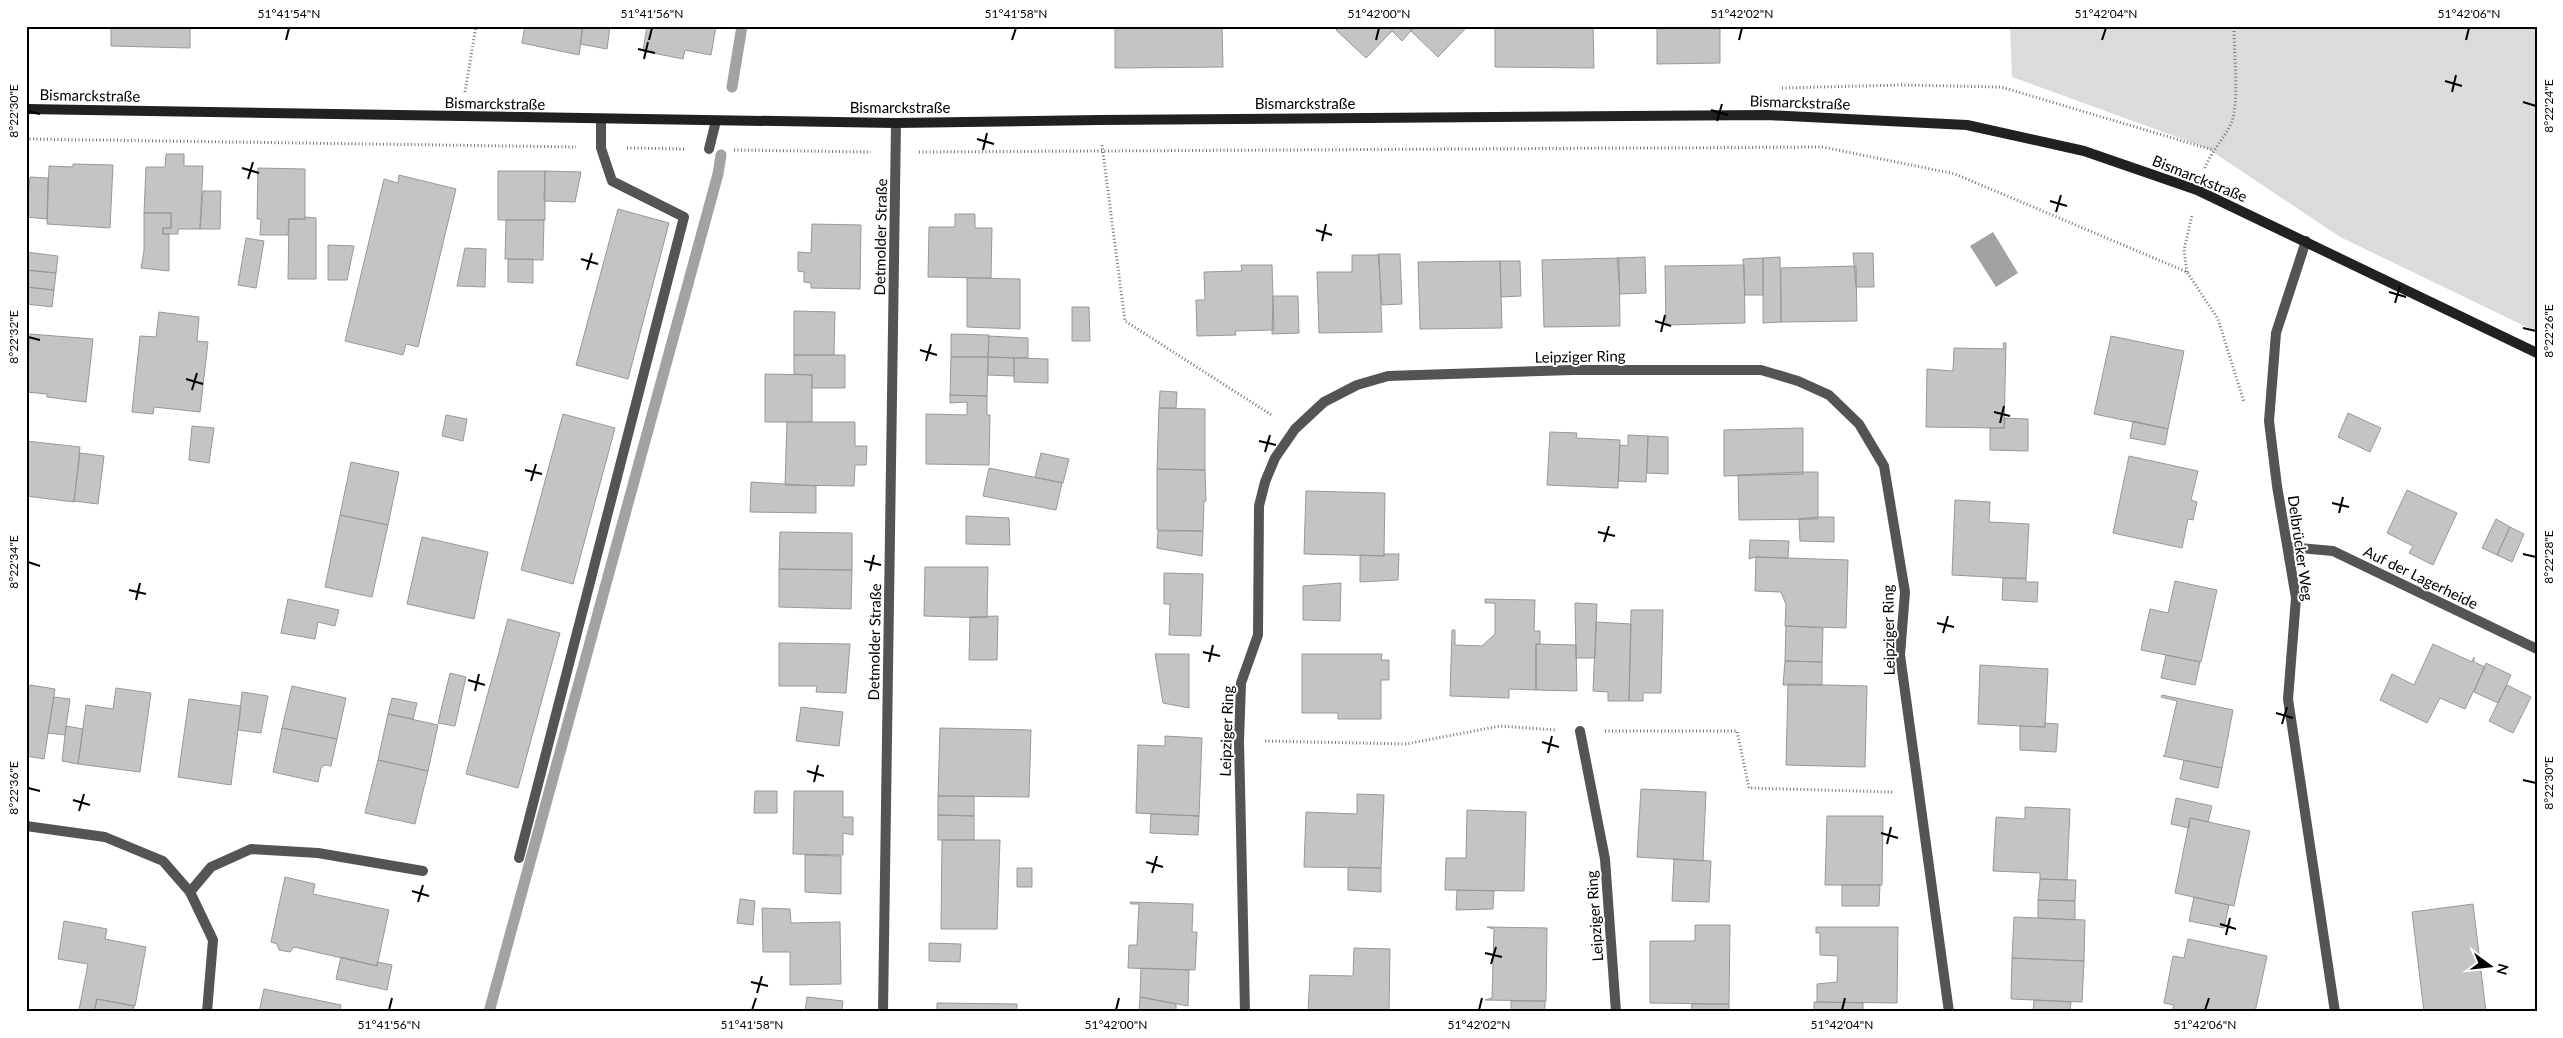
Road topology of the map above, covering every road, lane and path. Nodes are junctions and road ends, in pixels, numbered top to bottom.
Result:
1 (476, 26) edge
2 (2234, 26) edge
3 (26, 109) edge
4 (460, 117) junction
5 (601, 120) junction
6 (1099, 120) junction
7 (716, 121) junction
8 (896, 123) junction
9 (26, 139) edge
10 (601, 148) junction
11 (709, 149) junction
12 (896, 152) junction
13 (1103, 152) junction
14 (2197, 190) junction
15 (2306, 241) junction
16 (2187, 272) junction
17 (2537, 353) edge
18 (2269, 422) junction
19 (1295, 429) junction
20 (2288, 548) junction
21 (2537, 649) edge
22 (1580, 731) dead end
23 (26, 826) edge
24 (520, 858) dead end
25 (423, 872) dead end
26 (190, 892) junction
27 (207, 1012) edge
28 (884, 1012) edge
29 (1246, 1012) edge
30 (1616, 1012) edge
31 (1949, 1012) edge
32 (2335, 1012) edge

1 - 4 path
2 - 14 path
3 - 4 main road, Bismarckstraße
4 - 5 main road, Bismarckstraße
5 - 7 main road, Bismarckstraße
5 - 10 street
6 - 8 main road, Bismarckstraße
6 - 13 path
6 - 14 main road, Bismarckstraße
7 - 8 main road, Bismarckstraße
7 - 11 street
8 - 12 street, Detmolder Straße
9 - 10 path
10 - 11 path
10 - 24 street
11 - 12 path
12 - 13 path
12 - 28 street, Detmolder Straße
13 - 16 path
13 - 19 path
14 - 15 main road, Bismarckstraße
14 - 16 path
15 - 17 main road, Bismarckstraße
15 - 18 street, Delbrücker Weg
16 - 18 path
18 - 20 street, Delbrücker Weg
19 - 29 street, Leipziger Ring
19 - 31 street, Leipziger Ring
20 - 21 street, Auf der Lagerheide
20 - 32 street, Delbrücker Weg
22 - 30 street, Leipziger Ring
23 - 26 street
25 - 26 street
26 - 27 street

